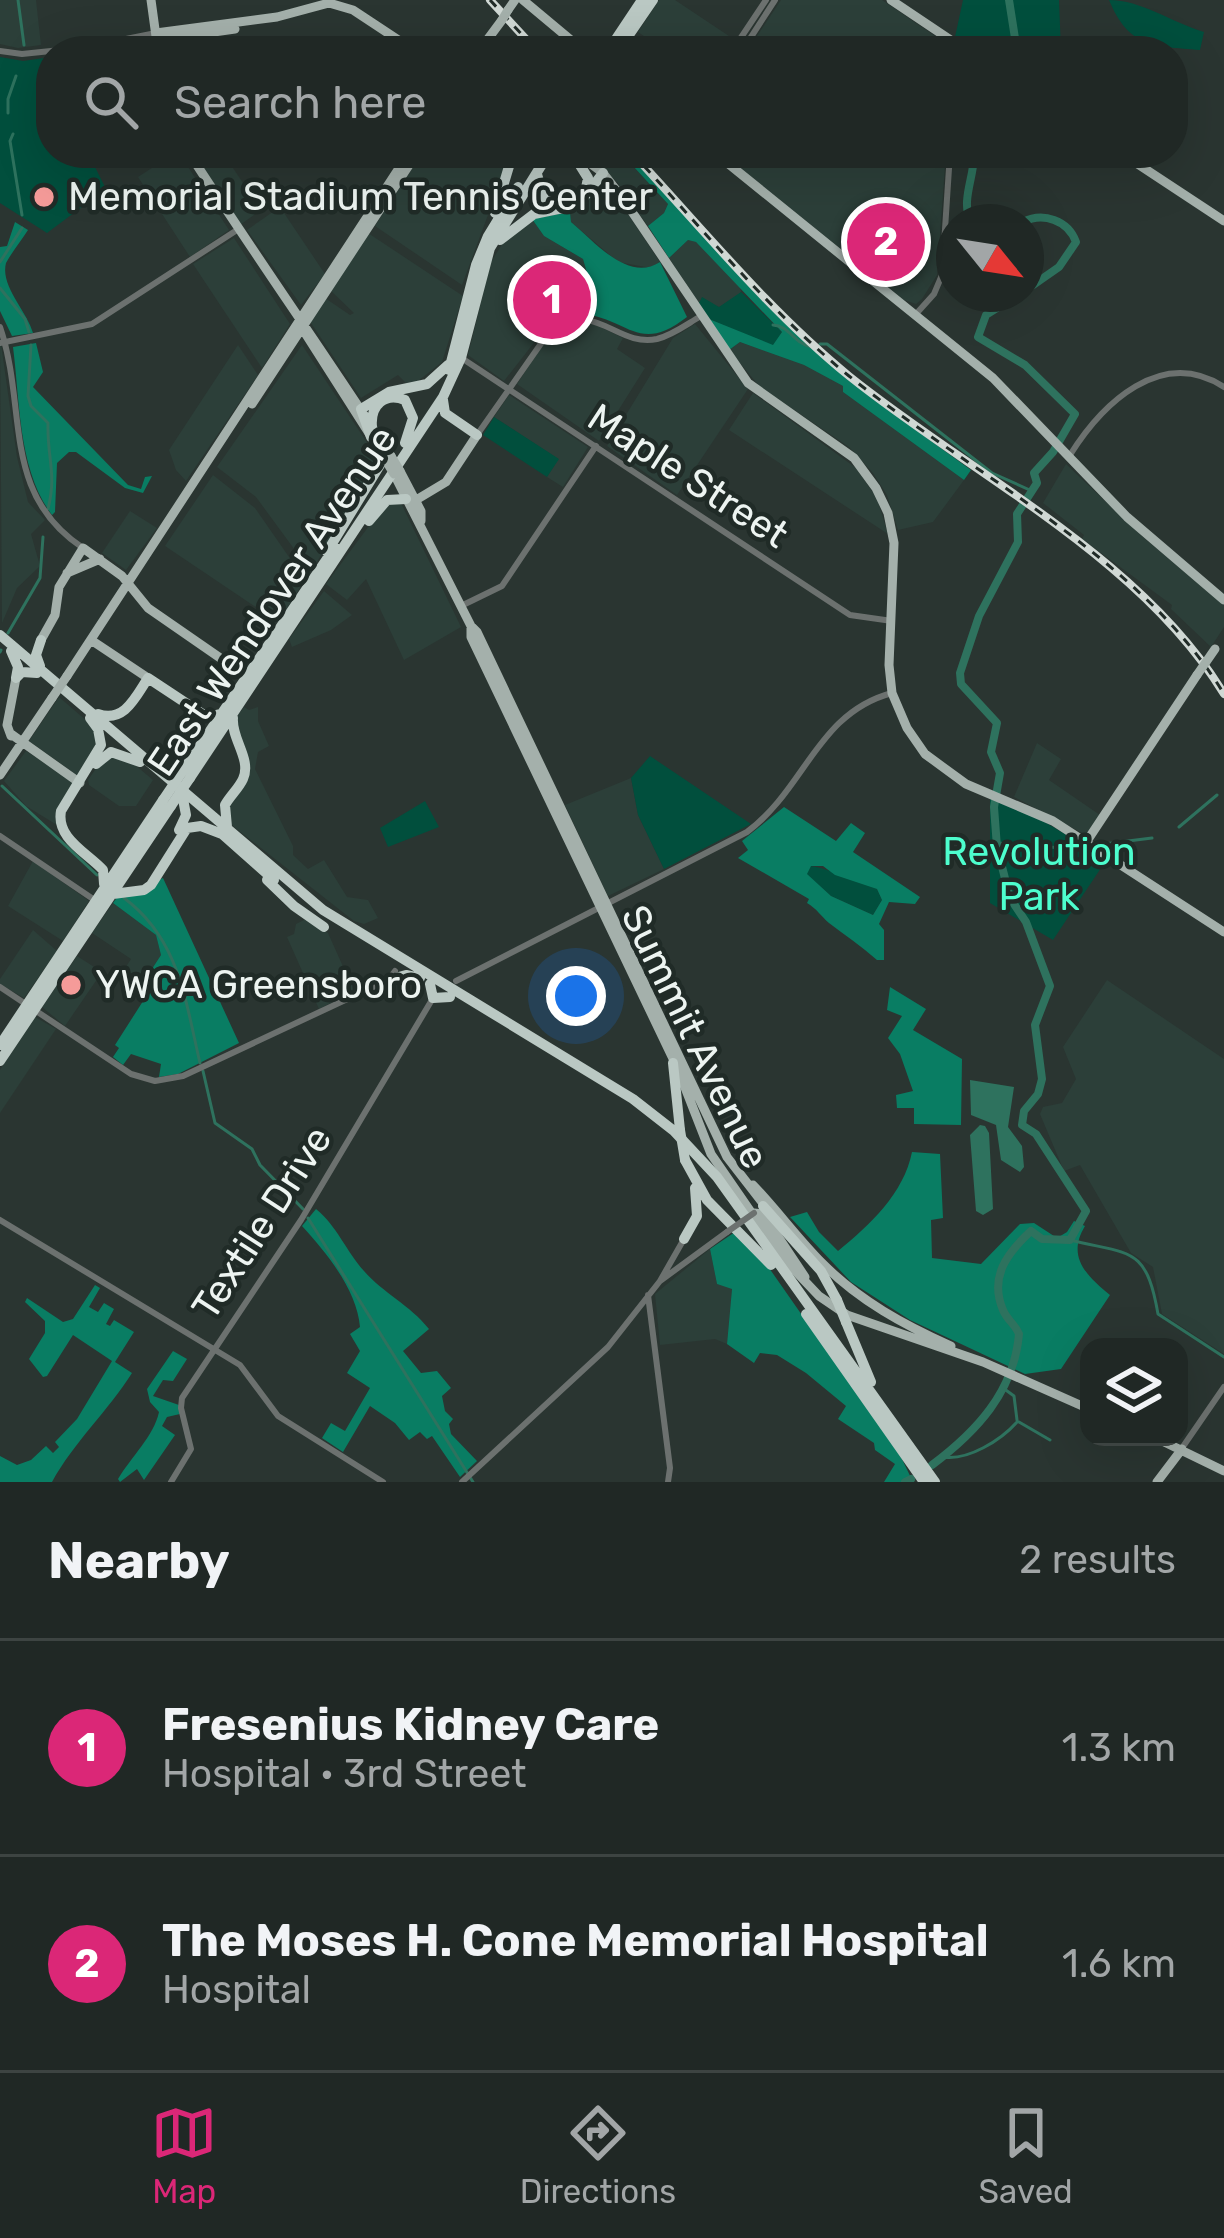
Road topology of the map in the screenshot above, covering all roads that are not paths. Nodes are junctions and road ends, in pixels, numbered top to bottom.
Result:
1 (153, 0) edge
2 (641, 0) edge
3 (653, 0) edge
4 (771, 0) edge
5 (892, 0) edge
6 (515, 7) edge
7 (158, 36) edge
8 (191, 36) edge
9 (392, 36) edge
10 (492, 36) edge
11 (560, 36) edge
12 (618, 36) edge
13 (628, 36) edge
14 (743, 36) edge
15 (751, 36) edge
16 (945, 36) edge
17 (0, 51) edge
18 (36, 52) edge
19 (197, 168) edge
20 (403, 168) edge
21 (508, 168) edge
22 (535, 168) edge
23 (538, 168) edge
24 (584, 168) edge
25 (588, 168) edge
26 (733, 168) edge
27 (949, 168) edge
28 (1144, 168) edge
29 (537, 171) junction
30 (599, 179) junction
31 (1224, 221) edge
32 (236, 228) junction
33 (488, 236) junction
34 (485, 262) junction
35 (915, 314) junction
36 (700, 316) junction
37 (301, 324) junction
38 (0, 327) edge
39 (307, 341) junction
40 (2, 343) edge
41 (288, 348) junction
42 (458, 358) junction
43 (1224, 387) edge
44 (258, 389) junction
45 (508, 389) junction
46 (443, 397) junction
47 (361, 409) junction
48 (457, 422) junction
49 (421, 431) junction
50 (372, 432) junction
51 (477, 435) junction
52 (405, 443) junction
53 (596, 446) junction
54 (1065, 454) junction
55 (386, 456) junction
56 (398, 475) junction
57 (408, 497) junction
58 (83, 548) junction
59 (105, 562) junction
60 (136, 570) junction
61 (68, 573) junction
62 (325, 575) junction
63 (128, 583) junction
64 (308, 585) junction
65 (119, 596) junction
66 (299, 600) junction
67 (1224, 600) edge
68 (461, 606) junction
69 (148, 608) junction
70 (892, 621) junction
71 (1223, 636) edge
72 (284, 638) junction
73 (0, 639) edge
74 (40, 640) junction
75 (91, 640) junction
76 (14, 649) junction
77 (135, 669) joint
78 (39, 671) junction
79 (16, 677) junction
80 (251, 680) junction
81 (146, 685) junction
82 (892, 693) junction
83 (229, 711) junction
84 (199, 713) junction
85 (91, 715) junction
86 (11, 734) junction
87 (203, 741) junction
88 (22, 742) junction
89 (134, 748) junction
90 (14, 754) junction
91 (202, 760) junction
92 (140, 762) junction
93 (0, 775) edge
94 (186, 775) junction
95 (81, 783) junction
96 (187, 798) junction
97 (225, 832) junction
98 (0, 836) edge
99 (1087, 841) junction
100 (127, 862) junction
101 (159, 869) junction
102 (264, 871) junction
103 (103, 899) junction
104 (602, 904) junction
105 (324, 927) dead end
106 (1224, 932) edge
107 (387, 958) junction
108 (391, 976) junction
109 (456, 981) junction
110 (430, 982) junction
111 (0, 987) edge
112 (454, 996) junction
113 (433, 998) junction
114 (31, 1007) junction
115 (0, 1045) edge
116 (674, 1056) junction
117 (0, 1060) edge
118 (717, 1133) junction
119 (693, 1179) junction
120 (759, 1209) junction
121 (0, 1220) edge
122 (800, 1237) junction
123 (684, 1240) joint
124 (771, 1265) junction
125 (660, 1281) junction
126 (648, 1295) junction
127 (819, 1296) junction
128 (214, 1349) junction
129 (982, 1363) junction
130 (1224, 1387) edge
131 (1080, 1405) edge
132 (886, 1412) junction
133 (1175, 1446) edge
134 (1182, 1449) junction
135 (1224, 1471) edge
136 (463, 1481) edge
137 (171, 1482) edge
138 (383, 1482) edge
139 (668, 1482) edge
140 (920, 1482) edge
141 (935, 1482) edge
142 (1157, 1482) edge

1 - 7 main road
2 - 12 highway
3 - 13 highway
4 - 14 street
4 - 15 street
5 - 16 main road
6 - 10 main road
6 - 11 main road
8 - 9 main road
17 - 18 street
19 - 32 main road, Summit Avenue
20 - 37 main road
21 - 33 highway
22 - 33 highway, East Wendover Avenue
23 - 29 highway, East Wendover Avenue
24 - 30 highway
25 - 30 main road
26 - 35 main road
27 - 35 street
28 - 31 main road
29 - 30 highway
29 - 34 highway, East Wendover Avenue
30 - 34 highway
30 - 36 main road
32 - 37 main road, Summit Avenue
32 - 40 street
33 - 42 highway, East Wendover Avenue
34 - 42 highway, East Wendover Avenue
35 - 54 main road
36 - 45 street
36 - 70 main road
37 - 39 main road, Summit Avenue
37 - 41 main road
37 - 44 main road
37 - 47 main road, Summit Avenue
38 - 40 street
39 - 41 main road
39 - 50 main road, Summit Avenue
40 - 58 street
41 - 44 main road
42 - 45 street, Maple Street
42 - 46 highway, East Wendover Avenue
42 - 47 highway
42 - 52 highway, East Wendover Avenue
43 - 54 street
44 - 60 main road
45 - 51 street
45 - 53 street, Maple Street
46 - 48 highway
46 - 49 highway, East Wendover Avenue
47 - 50 highway
48 - 49 highway
48 - 51 highway
49 - 62 highway, East Wendover Avenue
50 - 52 highway
50 - 55 main road, Summit Avenue
51 - 57 main road
52 - 64 highway, East Wendover Avenue
53 - 68 street
53 - 70 street, Maple Street
54 - 67 main road
55 - 56 main road, Summit Avenue, bridge
55 - 64 highway
56 - 57 main road, Summit Avenue
56 - 57 main road, Summit Avenue
57 - 62 highway
57 - 68 main road, Summit Avenue
58 - 59 main road
58 - 61 main road
59 - 60 main road
59 - 61 main road
59 - 63 main road
60 - 63 main road
61 - 74 main road
62 - 72 highway, East Wendover Avenue
63 - 65 main road
63 - 69 main road
64 - 66 highway, East Wendover Avenue
65 - 69 main road
65 - 75 main road
66 - 72 highway
66 - 80 highway, East Wendover Avenue
68 - 104 main road, Summit Avenue
69 - 80 main road
70 - 82 main road
71 - 99 main road, bridge
72 - 80 highway, East Wendover Avenue
73 - 76 highway
74 - 76 highway
74 - 78 highway
75 - 77 main road
75 - 88 main road, bridge
76 - 78 highway
76 - 79 highway
77 - 81 highway
78 - 79 highway
78 - 85 highway
79 - 86 main road
80 - 83 highway, East Wendover Avenue
81 - 84 highway
81 - 85 highway
81 - 89 highway
82 - 99 main road
82 - 104 street
83 - 84 highway
83 - 87 highway, East Wendover Avenue
83 - 91 highway, East Wendover Avenue
83 - 97 highway
84 - 87 highway
85 - 89 highway
85 - 92 highway
85 - 95 highway
86 - 88 main road
86 - 90 main road
87 - 94 highway, East Wendover Avenue
88 - 90 main road
88 - 95 main road
89 - 96 highway
90 - 93 main road
91 - 94 highway, East Wendover Avenue
91 - 96 highway
92 - 95 highway
92 - 96 highway
94 - 100 highway, East Wendover Avenue, bridge
95 - 100 highway
95 - 103 highway
96 - 97 highway
96 - 101 highway
97 - 101 highway
97 - 102 highway
97 - 110 highway
98 - 103 street
99 - 106 main road
100 - 101 highway
100 - 103 highway, East Wendover Avenue
101 - 103 highway
102 - 105 highway
102 - 107 highway
103 - 114 highway, East Wendover Avenue
104 - 109 street
104 - 116 main road, Summit Avenue
107 - 108 highway
107 - 110 highway
108 - 110 highway
108 - 114 street
109 - 110 highway
109 - 112 highway
110 - 112 highway
110 - 113 highway
111 - 114 street
112 - 113 highway
112 - 124 highway
112 - 132 highway
113 - 128 street, Textile Drive
114 - 115 highway, East Wendover Avenue
114 - 117 highway, East Wendover Avenue
116 - 118 main road, Summit Avenue
116 - 119 highway, bridge
116 - 127 main road, Summit Avenue
118 - 120 main road, Summit Avenue
118 - 122 main road, Summit Avenue
119 - 123 highway
119 - 124 highway
120 - 122 main road
120 - 125 street, bridge
120 - 127 main road
120 - 132 highway, bridge
121 - 128 street
122 - 129 main road, Summit Avenue
123 - 125 street
124 - 140 highway
125 - 126 street
126 - 136 street
126 - 139 street
127 - 129 main road, Summit Avenue
128 - 137 street, Textile Drive
128 - 138 street
129 - 131 main road, Summit Avenue
130 - 134 street
132 - 141 highway
133 - 134 main road
134 - 135 main road
134 - 142 main road

